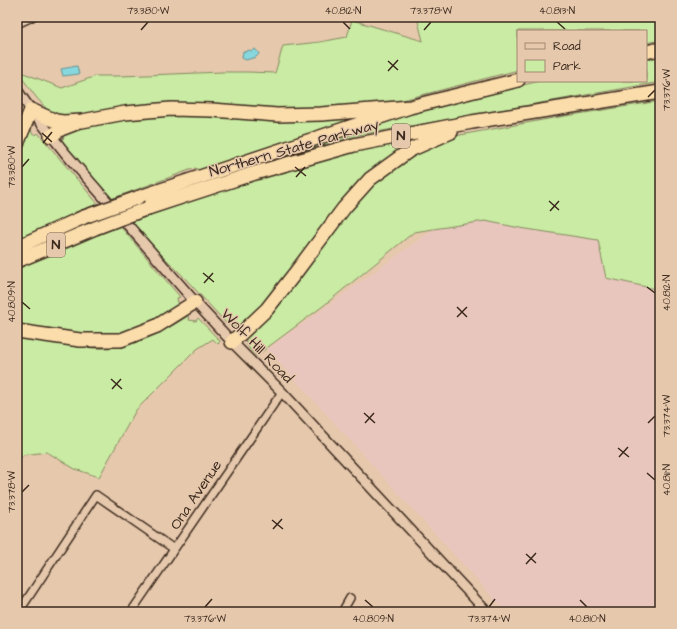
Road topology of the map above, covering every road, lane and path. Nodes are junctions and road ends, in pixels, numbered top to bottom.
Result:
1 (32, 17) edge
2 (17, 24) edge
3 (660, 49) edge
4 (647, 52) edge
5 (517, 80) edge
6 (17, 90) edge
7 (660, 92) edge
8 (410, 107) junction
9 (31, 110) junction
10 (82, 121) junction
11 (472, 122) junction
12 (51, 136) junction
13 (17, 144) edge
14 (17, 247) edge
15 (17, 261) edge
16 (195, 302) junction
17 (17, 331) edge
18 (232, 342) junction
19 (282, 392) junction
20 (174, 549) junction
21 (350, 598) dead end
22 (20, 609) edge
23 (131, 612) edge
24 (342, 612) edge
25 (487, 612) edge

1 - 2 street
3 - 4 highway
5 - 8 highway, Northern State Parkway / N
6 - 9 street, Wolf Hill Road
7 - 11 highway, Northern State Parkway / N
8 - 10 highway
8 - 14 highway, Northern State Parkway / N, bridge
9 - 10 highway
9 - 12 street, Wolf Hill Road
9 - 13 highway
10 - 12 highway
11 - 15 highway, Northern State Parkway / N, bridge
11 - 18 highway
12 - 16 street, Wolf Hill Road
16 - 17 highway
16 - 18 street, Wolf Hill Road
18 - 19 street, Wolf Hill Road
19 - 20 street, Ona Avenue
19 - 25 street, Wolf Hill Road
20 - 22 street
20 - 23 street, Ona Avenue
21 - 24 street

